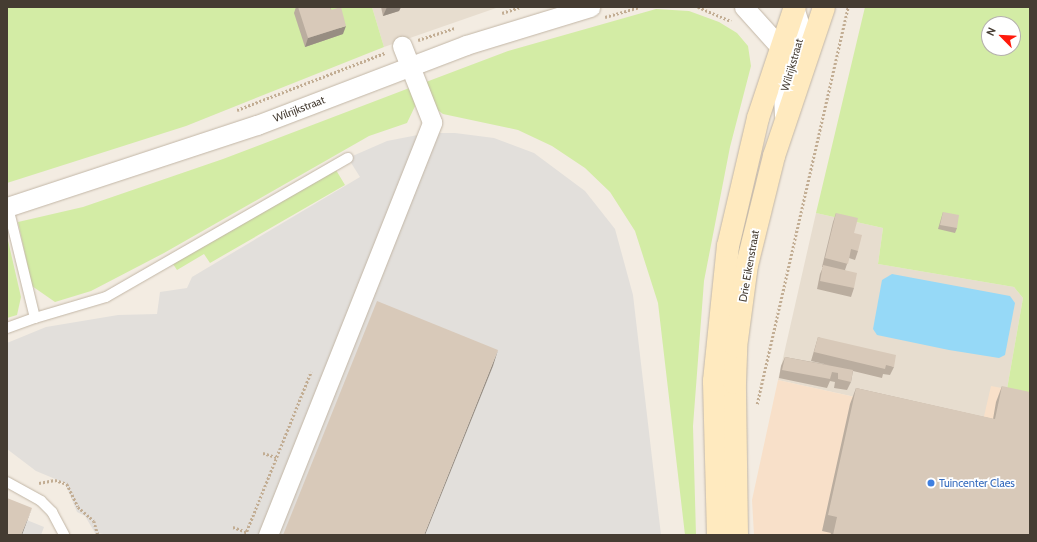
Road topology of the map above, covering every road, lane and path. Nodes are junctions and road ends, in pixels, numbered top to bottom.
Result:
1 (520, 7) edge
2 (590, 7) edge
3 (698, 7) edge
4 (744, 7) edge
5 (795, 7) edge
6 (824, 7) edge
7 (848, 7) edge
8 (498, 14) dead end
9 (461, 26) dead end
10 (737, 26) dead end
11 (402, 46) junction
12 (780, 47) junction
13 (410, 66) junction
14 (230, 113) dead end
15 (785, 124) junction
16 (348, 158) dead end
17 (8, 207) edge
18 (35, 318) junction
19 (7, 328) edge
20 (760, 388) dead end
21 (734, 435) junction
22 (714, 444) junction
23 (7, 482) edge
24 (30, 494) junction
25 (233, 527) dead end
26 (259, 534) edge
27 (64, 535) edge
28 (98, 535) edge
29 (718, 535) edge
30 (737, 535) edge

1 - 8 path
2 - 13 street, Wilrijkstraat
3 - 10 path
4 - 12 street, Wilrijkstraat
5 - 12 street, Drie Eikenstraat
5 - 15 street, Wilrijkstraat
6 - 15 street, Drie Eikenstraat
7 - 20 path
9 - 11 path
11 - 13 street
11 - 14 path
12 - 22 street, Drie Eikenstraat
13 - 17 street, Wilrijkstraat
13 - 26 street
15 - 21 street, Drie Eikenstraat
16 - 18 lane
17 - 18 lane
18 - 19 lane
21 - 22 street
21 - 30 street, Drie Eikenstraat
22 - 29 street, Drie Eikenstraat
23 - 24 lane
24 - 27 lane
24 - 28 path
25 - 26 path

